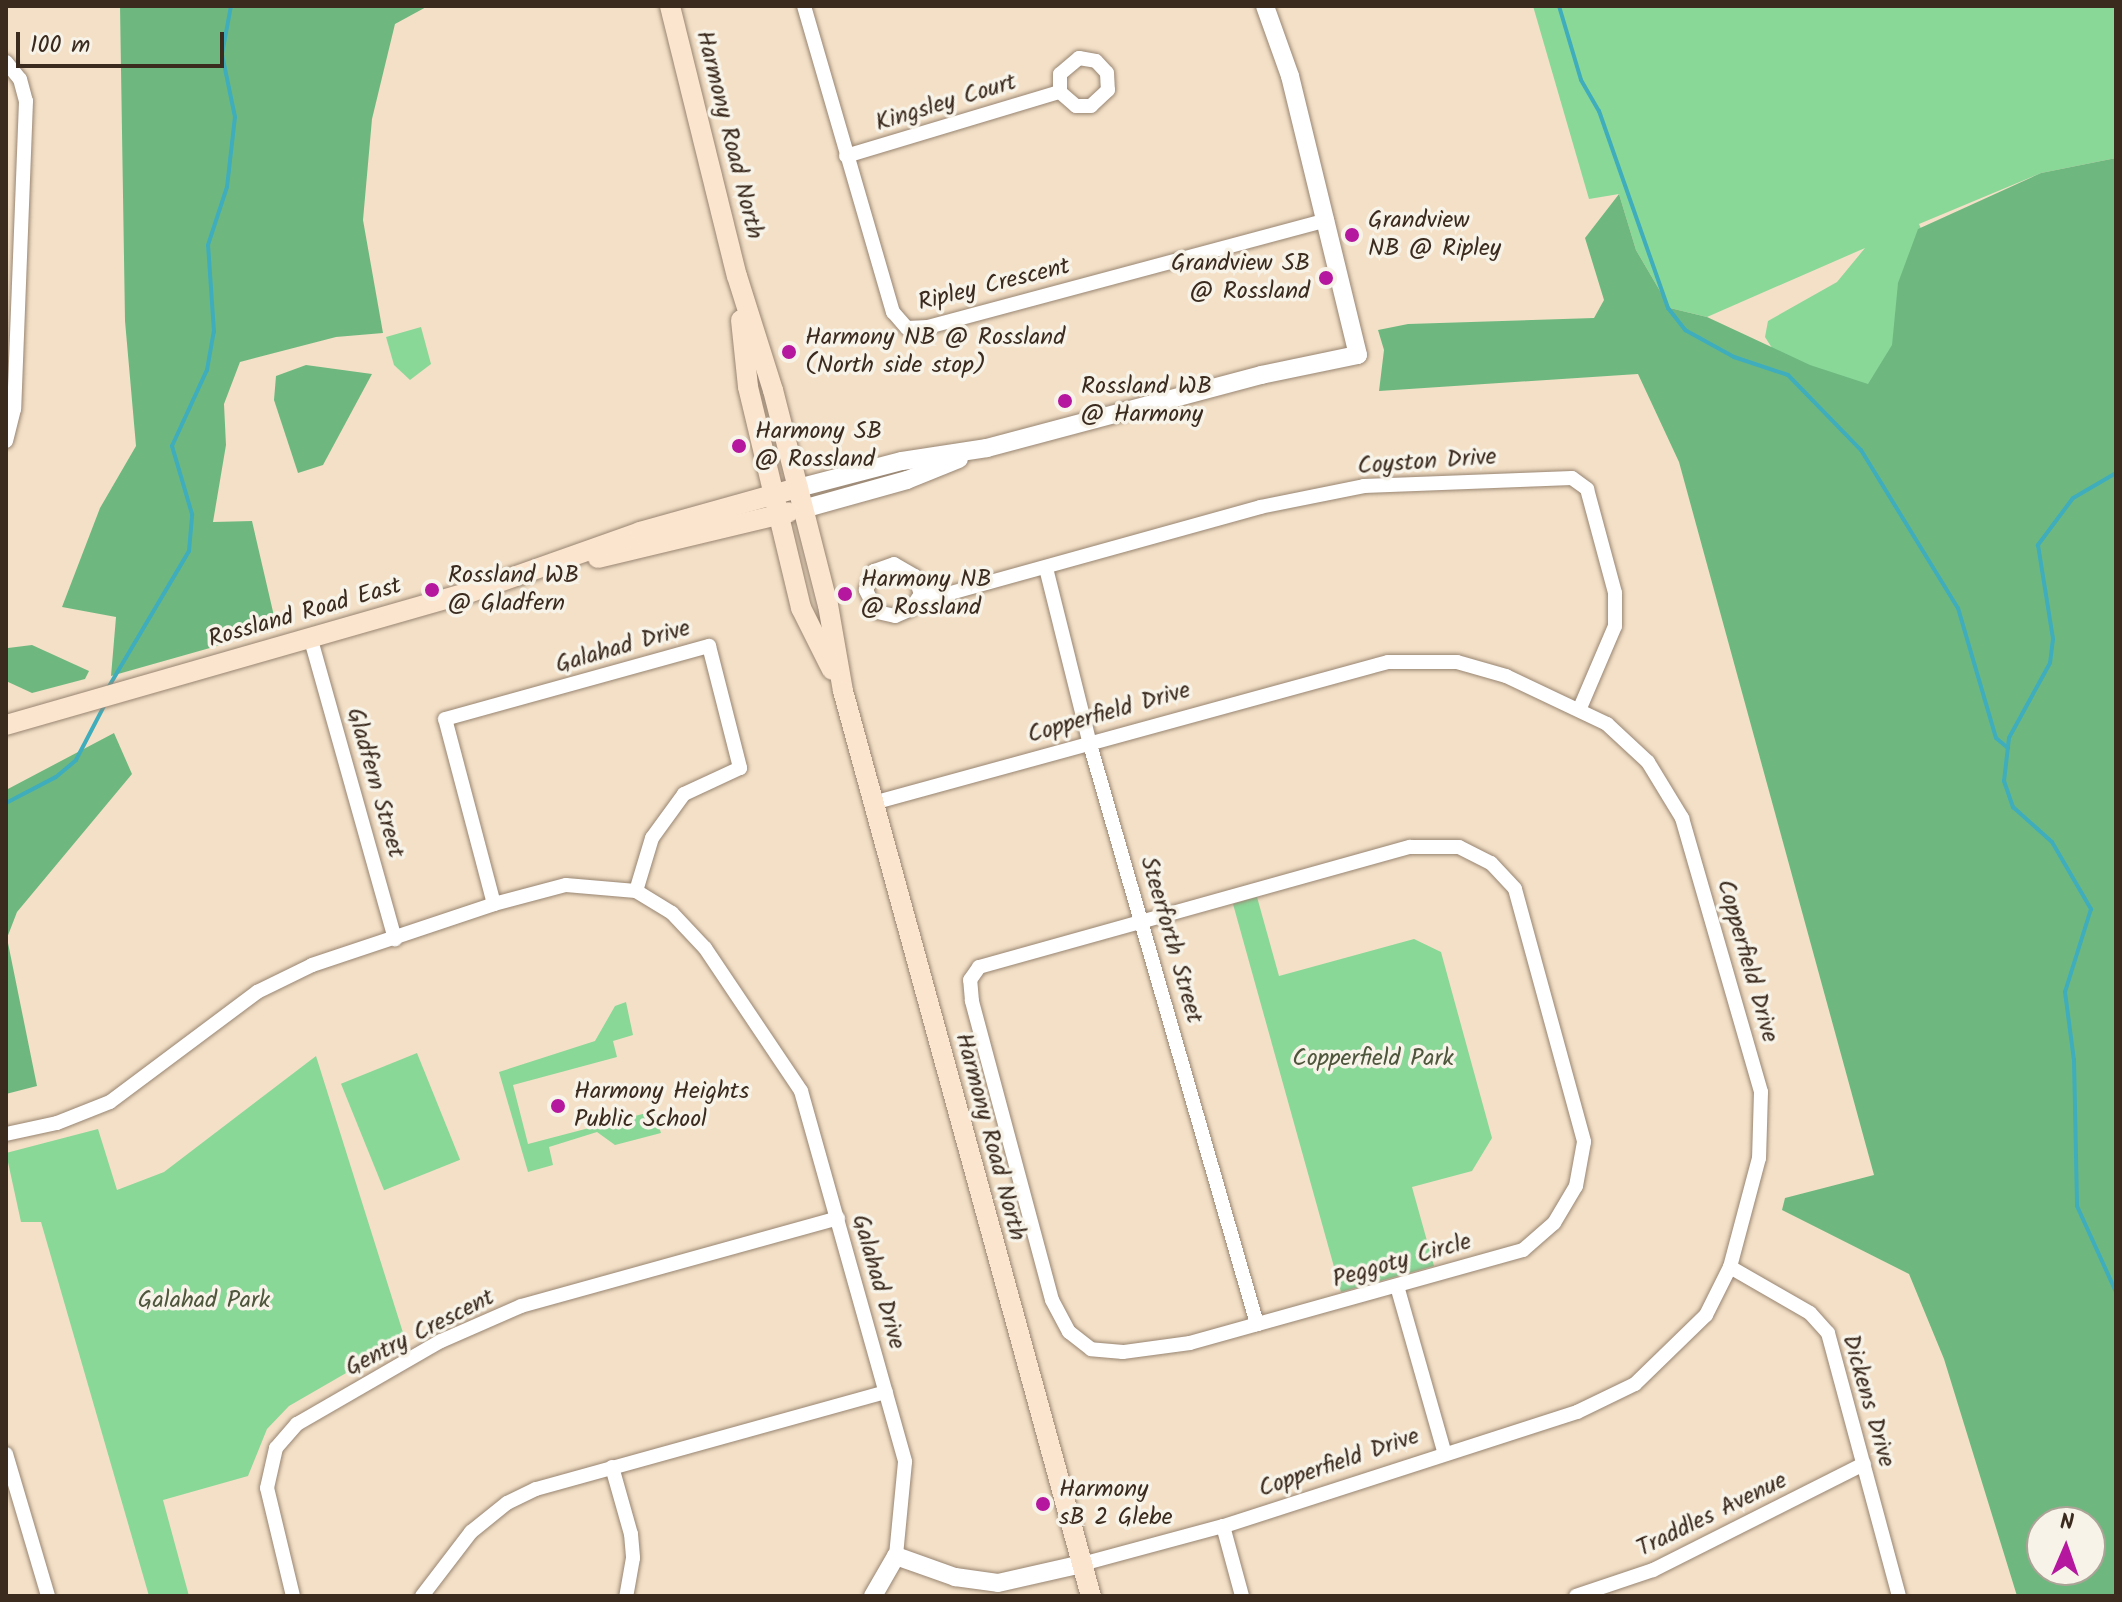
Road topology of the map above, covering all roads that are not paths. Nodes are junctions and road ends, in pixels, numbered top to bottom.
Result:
1 (670, 6) edge
2 (804, 6) edge
3 (1265, 6) edge
4 (6, 62) edge
5 (1060, 92) dead end
6 (846, 156) junction
7 (1327, 220) junction
8 (737, 276) junction
9 (12, 309) edge
10 (6, 441) edge
11 (987, 448) junction
12 (798, 488) junction
13 (774, 494) junction
14 (803, 509) junction
15 (779, 515) junction
16 (555, 566) junction
17 (1046, 568) junction
18 (921, 594) dead end
19 (311, 640) junction
20 (843, 691) junction
21 (1580, 708) junction
22 (6, 725) edge
23 (1089, 741) junction
24 (873, 803) junction
25 (636, 891) junction
26 (494, 904) junction
27 (1144, 922) junction
28 (395, 939) junction
29 (6, 1134) edge
30 (838, 1218) junction
31 (1730, 1267) junction
32 (1397, 1286) junction
33 (1257, 1324) junction
34 (886, 1392) junction
35 (1444, 1451) junction
36 (6, 1454) edge
37 (1864, 1464) junction
38 (612, 1467) junction
39 (1223, 1526) junction
40 (896, 1556) junction
41 (1082, 1564) junction
42 (48, 1596) edge
43 (293, 1596) edge
44 (422, 1596) edge
45 (626, 1596) edge
46 (873, 1596) edge
47 (1091, 1596) edge
48 (1242, 1596) edge
49 (1576, 1596) edge
50 (1899, 1596) edge

1 - 8 main road, Harmony Road North
2 - 6 street, Ripley Crescent
3 - 7 street
4 - 9 street
5 - 6 street, Kingsley Court
6 - 7 street, Ripley Crescent
7 - 11 street, Rossland Road East
8 - 12 main road, Harmony Road North
8 - 13 main road, Harmony Road North
9 - 10 street
11 - 12 street, Rossland Road East
11 - 14 street, Rossland Road East
12 - 13 main road, Rossland Road East
12 - 14 main road, Harmony Road North
13 - 15 main road, Harmony Road North
13 - 16 main road, Rossland Road East
14 - 15 main road
14 - 20 main road, Harmony Road North
15 - 16 main road
15 - 20 main road, Harmony Road North
16 - 19 main road, Rossland Road East
17 - 18 street, Coyston Drive
17 - 21 street, Coyston Drive
17 - 23 street, Steerforth Street
19 - 22 main road, Rossland Road East
19 - 28 street, Gladfern Street
20 - 24 main road, Harmony Road North
21 - 23 street, Copperfield Drive
21 - 31 street, Copperfield Drive
23 - 24 street, Copperfield Drive
23 - 27 street, Steerforth Street
24 - 41 main road, Harmony Road North
25 - 26 street, Galahad Drive
25 - 26 street, Galahad Drive
25 - 30 street, Galahad Drive
26 - 28 street, Galahad Drive
27 - 32 street, Peggoty Circle
27 - 33 street, Steerforth Street
27 - 33 street, Peggoty Circle
28 - 29 street, Galahad Drive
30 - 34 street, Galahad Drive
30 - 43 street, Gentry Crescent
31 - 35 street, Copperfield Drive
31 - 37 street, Dickens Drive
32 - 33 street, Peggoty Circle
32 - 35 street
34 - 38 street
34 - 40 street, Galahad Drive
35 - 39 street, Copperfield Drive
36 - 42 street
37 - 49 street, Traddles Avenue
37 - 50 street, Dickens Drive
38 - 44 street
38 - 45 street
39 - 41 street, Copperfield Drive
39 - 48 street
40 - 41 street
40 - 46 street
41 - 47 main road, Harmony Road North

